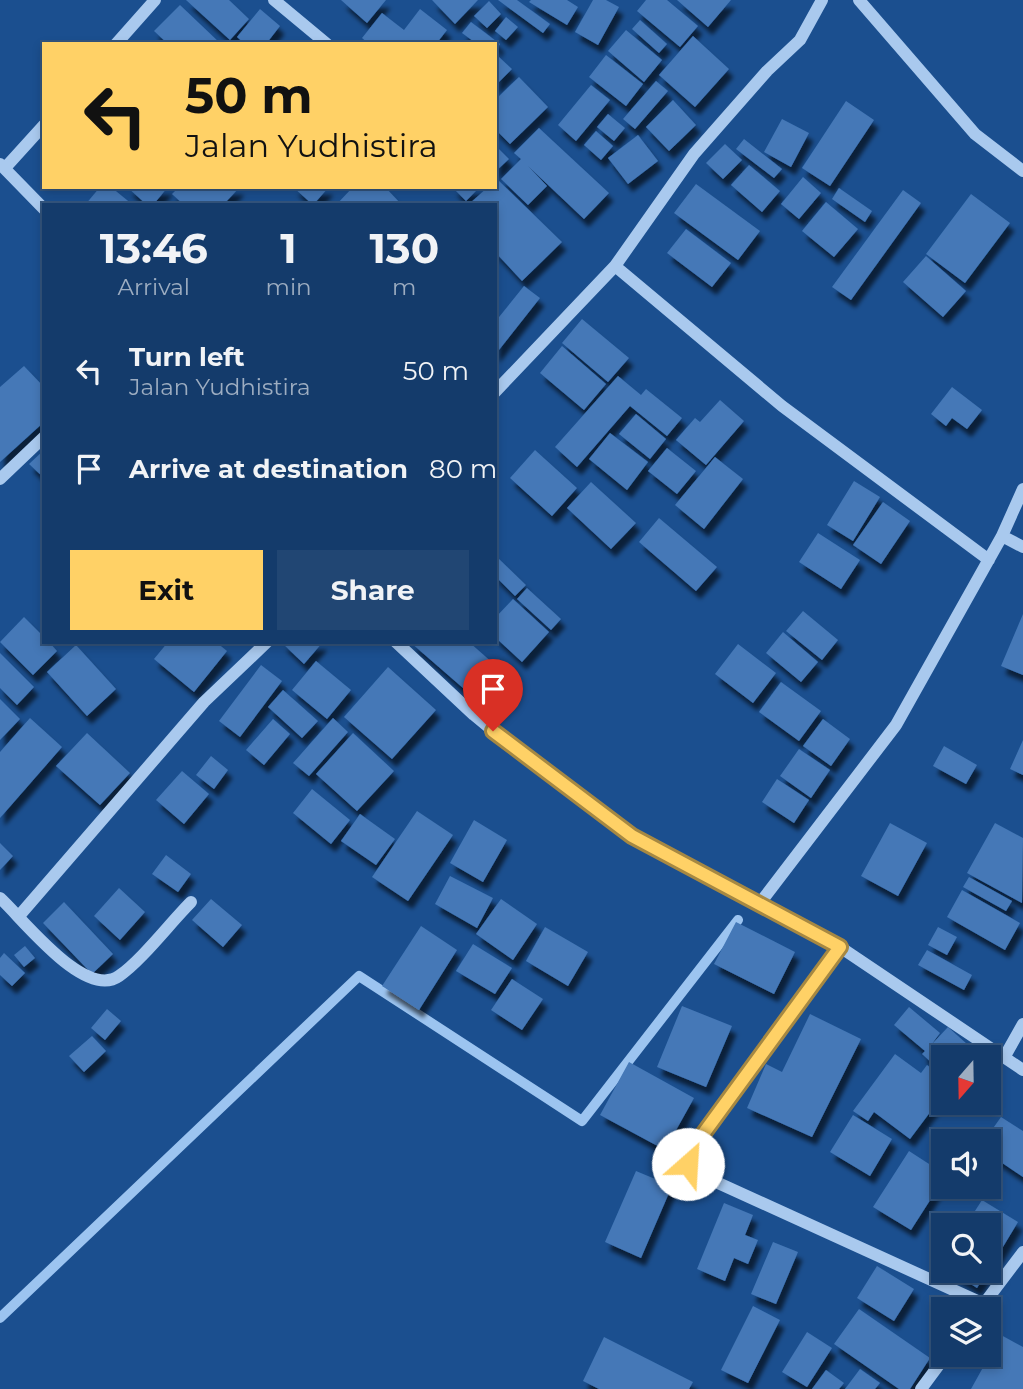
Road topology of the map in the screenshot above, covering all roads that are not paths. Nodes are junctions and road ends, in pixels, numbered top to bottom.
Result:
1 (155, 0) edge
2 (274, 0) edge
3 (822, 0) edge
4 (859, 0) edge
5 (118, 42) edge
6 (325, 42) edge
7 (42, 127) edge
8 (3, 166) edge
9 (1023, 171) edge
10 (42, 207) edge
11 (615, 266) junction
12 (497, 390) edge
13 (42, 439) edge
14 (0, 479) edge
15 (1023, 489) edge
16 (1002, 536) junction
17 (1023, 547) edge
18 (989, 559) junction
19 (265, 644) edge
20 (398, 644) edge
21 (0, 898) edge
22 (191, 902) dead end
23 (760, 904) junction
24 (19, 916) junction
25 (840, 947) junction
26 (1023, 1024) edge
27 (1005, 1056) junction
28 (1023, 1070) edge
29 (1023, 1252) edge
30 (961, 1297) edge
31 (989, 1297) edge
32 (937, 1367) edge
33 (921, 1389) edge

1 - 5 street
2 - 6 street
3 - 11 street
4 - 9 street
7 - 8 street
8 - 10 street
11 - 12 street
11 - 18 street
13 - 14 street
15 - 16 street
16 - 17 street
16 - 18 street
18 - 23 street
19 - 24 street
20 - 23 street
21 - 24 street
22 - 24 street
23 - 25 street
25 - 27 street
25 - 30 street
26 - 27 street
27 - 28 street
29 - 31 street
32 - 33 street

